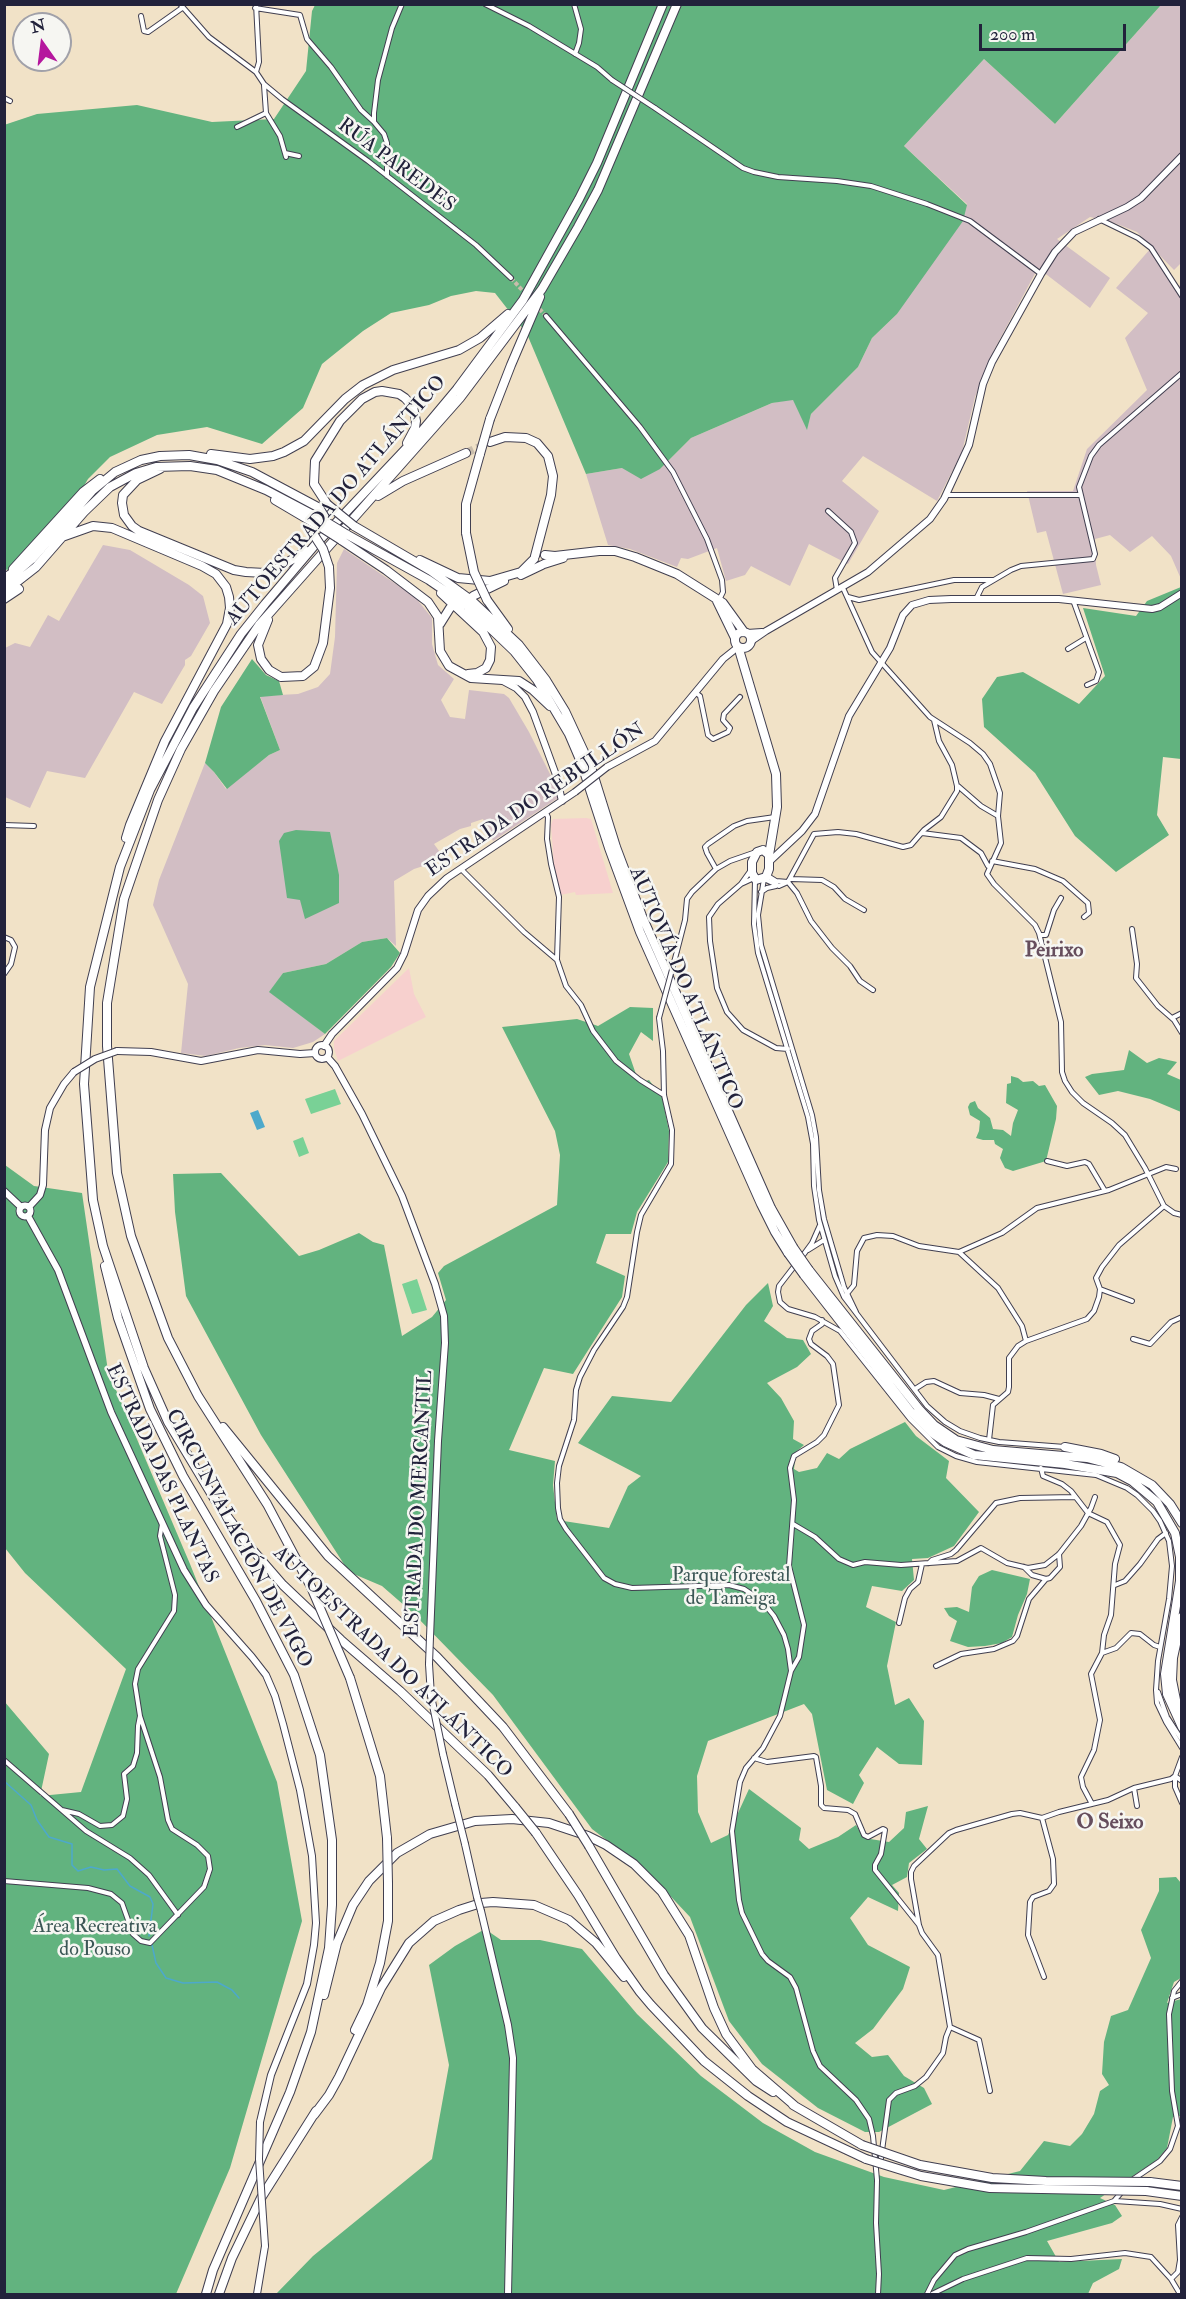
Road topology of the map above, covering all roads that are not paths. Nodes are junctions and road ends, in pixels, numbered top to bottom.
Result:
1 (402, 4) edge
2 (485, 4) edge
3 (574, 4) edge
4 (663, 4) edge
5 (677, 4) edge
6 (181, 6) edge
7 (256, 6) edge
8 (141, 16) dead end
9 (574, 54) junction
10 (256, 72) junction
11 (263, 82) junction
12 (4, 98) edge
13 (10, 101) dead end
14 (266, 113) junction
15 (374, 122) junction
16 (237, 127) dead end
17 (299, 156) dead end
18 (1182, 156) edge
19 (387, 176) junction
20 (1099, 219) junction
21 (1041, 274) junction
22 (549, 277) junction
23 (511, 278) tunnel mouth
24 (1182, 296) edge
25 (523, 300) junction
26 (546, 316) tunnel mouth
27 (1182, 373) edge
28 (490, 442) tunnel mouth
29 (466, 453) tunnel mouth
30 (189, 455) junction
31 (399, 456) junction
32 (166, 467) junction
33 (115, 472) junction
34 (266, 490) junction
35 (946, 495) junction
36 (1080, 495) junction
37 (367, 504) junction
38 (328, 508) junction
39 (828, 511) dead end
40 (318, 526) junction
41 (540, 534) junction
42 (62, 537) junction
43 (344, 537) junction
44 (315, 545) junction
45 (390, 547) junction
46 (572, 554) junction
47 (545, 555) junction
48 (535, 557) junction
49 (543, 565) junction
50 (36, 567) junction
51 (14, 569) joint
52 (511, 575) junction
53 (4, 576) edge
54 (429, 580) junction
55 (994, 580) junction
56 (504, 581) junction
57 (4, 584) edge
58 (840, 589) junction
59 (4, 592) edge
60 (1182, 593) edge
61 (472, 596) dead end
62 (848, 597) junction
63 (4, 599) edge
64 (976, 599) junction
65 (1073, 600) junction
66 (717, 601) junction
67 (434, 609) junction
68 (271, 612) junction
69 (766, 631) junction
70 (438, 632) junction
71 (745, 633) junction
72 (1086, 638) junction
73 (742, 644) junction
74 (519, 645) junction
75 (1068, 649) dead end
76 (881, 662) junction
77 (460, 673) junction
78 (494, 678) junction
79 (1087, 685) dead end
80 (696, 693) junction
81 (740, 698) dead end
82 (559, 716) junction
83 (934, 719) junction
84 (957, 786) junction
85 (562, 801) junction
86 (546, 813) junction
87 (998, 816) junction
88 (776, 817) junction
89 (4, 825) edge
90 (34, 826) dead end
91 (772, 833) junction
92 (921, 833) junction
93 (781, 850) junction
94 (766, 852) junction
95 (742, 857) junction
96 (992, 861) junction
97 (751, 866) junction
98 (120, 867) junction
99 (989, 867) junction
100 (461, 869) junction
101 (716, 869) junction
102 (766, 877) junction
103 (754, 879) junction
104 (789, 880) junction
105 (741, 884) junction
106 (779, 886) junction
107 (760, 893) junction
108 (1061, 898) dead end
109 (864, 910) dead end
110 (1084, 917) dead end
111 (1132, 929) dead end
112 (1040, 935) junction
113 (4, 937) edge
114 (558, 960) junction
115 (4, 974) edge
116 (873, 990) dead end
117 (1182, 1013) edge
118 (1172, 1018) junction
119 (1182, 1033) edge
120 (324, 1046) junction
121 (789, 1049) junction
122 (315, 1053) junction
123 (327, 1057) junction
124 (664, 1095) junction
125 (818, 1158) junction
126 (1047, 1161) dead end
127 (1176, 1169) dead end
128 (1149, 1175) junction
129 (4, 1191) edge
130 (1105, 1191) junction
131 (1164, 1206) junction
132 (21, 1207) junction
133 (29, 1207) junction
134 (1182, 1215) edge
135 (28, 1216) junction
136 (820, 1225) junction
137 (814, 1238) junction
138 (824, 1238) junction
139 (103, 1246) junction
140 (813, 1247) junction
141 (791, 1250) junction
142 (807, 1250) junction
143 (828, 1251) junction
144 (958, 1252) junction
145 (807, 1272) junction
146 (841, 1279) junction
147 (1100, 1289) junction
148 (845, 1295) junction
149 (1132, 1301) dead end
150 (1182, 1317) edge
151 (822, 1320) junction
152 (820, 1326) junction
153 (834, 1327) junction
154 (1133, 1339) dead end
155 (1026, 1341) junction
156 (855, 1350) junction
157 (871, 1361) junction
158 (889, 1384) junction
159 (915, 1389) junction
160 (198, 1396) junction
161 (999, 1399) junction
162 (910, 1419) junction
163 (988, 1440) junction
164 (1065, 1447) joint
165 (1041, 1468) junction
166 (1152, 1485) junction
167 (1076, 1497) junction
168 (1095, 1497) dead end
169 (267, 1504) joint
170 (1088, 1513) junction
171 (793, 1523) junction
172 (1182, 1523) edge
173 (162, 1524) junction
174 (1166, 1533) junction
175 (1059, 1554) junction
176 (922, 1563) junction
177 (929, 1563) junction
178 (1024, 1567) junction
179 (1046, 1579) junction
180 (1115, 1586) junction
181 (1182, 1617) edge
182 (899, 1623) dead end
183 (1160, 1647) junction
184 (1102, 1653) junction
185 (936, 1666) dead end
186 (791, 1671) junction
187 (1156, 1687) junction
188 (1182, 1715) edge
189 (140, 1716) junction
190 (1182, 1727) edge
191 (1182, 1740) edge
192 (1182, 1748) edge
193 (1182, 1757) edge
194 (754, 1758) junction
195 (4, 1760) edge
196 (1175, 1776) junction
197 (1182, 1781) edge
198 (1134, 1788) junction
199 (1182, 1803) edge
200 (1092, 1804) junction
201 (1137, 1806) dead end
202 (62, 1810) junction
203 (1042, 1818) junction
204 (4, 1881) edge
205 (178, 1915) junction
206 (919, 1925) junction
207 (1044, 1977) dead end
208 (1182, 1981) edge
209 (640, 1992) junction
210 (1182, 1994) edge
211 (1172, 1998) junction
212 (315, 2019) junction
213 (950, 2027) junction
214 (990, 2091) dead end
215 (795, 2106) junction
216 (314, 2115) junction
217 (1180, 2125) edge
218 (877, 2174) junction
219 (1182, 2186) edge
220 (1182, 2196) edge
221 (1114, 2201) junction
222 (1182, 2209) edge
223 (1182, 2217) edge
224 (1171, 2279) junction
225 (206, 2295) edge
226 (219, 2295) edge
227 (257, 2295) edge
228 (508, 2295) edge
229 (878, 2295) edge
230 (927, 2295) edge
231 (932, 2295) edge
232 (1180, 2295) edge

1 - 15 street
2 - 9 street
3 - 9 street
4 - 25 highway, AUTOESTRADA DO ATLÁNTICO
5 - 22 highway, AUTOESTRADA DO ATLÁNTICO
6 - 8 street
6 - 10 street
7 - 10 street
7 - 15 street
9 - 21 street, bridge
10 - 11 street
11 - 14 street
11 - 19 street, RÚA PAREDES
12 - 13 street
14 - 16 street
14 - 17 street
15 - 19 street
18 - 20 street, ESTRADA DO REBULLÓN
19 - 23 street, RÚA PAREDES
20 - 21 street, ESTRADA DO REBULLÓN
20 - 24 street
21 - 35 street, ESTRADA DO REBULLÓN
22 - 37 highway, AUTOESTRADA DO ATLÁNTICO
22 - 74 highway, bridge
25 - 30 highway
25 - 31 highway, AUTOESTRADA DO ATLÁNTICO
26 - 66 street
27 - 36 street
28 - 41 highway
29 - 37 highway
30 - 33 highway, AUTOVÍA DO ATLÁNTICO
30 - 38 highway, AUTOVÍA DO ATLÁNTICO
31 - 38 highway
31 - 44 highway, AUTOESTRADA DO ATLÁNTICO
32 - 34 highway, AUTOVÍA DO ATLÁNTICO
32 - 42 highway, AUTOVÍA DO ATLÁNTICO
32 - 44 highway
33 - 51 highway
33 - 57 highway, AUTOVÍA DO ATLÁNTICO
34 - 40 highway, AUTOVÍA DO ATLÁNTICO
34 - 40 highway
35 - 36 street
35 - 58 street, ESTRADA DO REBULLÓN
36 - 55 street
37 - 68 highway, AUTOESTRADA DO ATLÁNTICO
38 - 45 highway, AUTOVÍA DO ATLÁNTICO, bridge
39 - 58 street
40 - 43 highway, AUTOVÍA DO ATLÁNTICO, bridge
40 - 68 highway, bridge
41 - 48 highway
41 - 52 highway
42 - 50 highway, AUTOVÍA DO ATLÁNTICO
42 - 98 highway
43 - 54 highway, AUTOVÍA DO ATLÁNTICO
43 - 67 highway
44 - 98 highway, AUTOESTRADA DO ATLÁNTICO
45 - 52 highway
45 - 74 highway, AUTOVÍA DO ATLÁNTICO
46 - 47 highway
46 - 49 highway
46 - 66 highway
47 - 48 highway
47 - 49 highway
48 - 49 highway
48 - 52 highway
49 - 56 highway
50 - 59 highway, AUTOVÍA DO ATLÁNTICO
50 - 63 highway
51 - 53 street
52 - 56 highway
54 - 77 highway
54 - 82 highway, AUTOVÍA DO ATLÁNTICO
55 - 62 street
55 - 64 street
56 - 61 highway
58 - 62 street
58 - 69 street, ESTRADA DO REBULLÓN
60 - 65 street
62 - 76 street
64 - 65 street
64 - 76 street
65 - 72 street
66 - 71 highway
66 - 73 highway
67 - 70 highway
67 - 70 highway
68 - 160 highway, AUTOESTRADA DO ATLÁNTICO
69 - 71 street
69 - 73 street, ESTRADA DO REBULLÓN
70 - 77 highway
71 - 73 highway
71 - 73 highway
72 - 75 street
72 - 79 street
73 - 80 street, ESTRADA DO REBULLÓN
73 - 88 highway
74 - 141 highway, AUTOVÍA DO ATLÁNTICO
76 - 83 street
76 - 93 street
77 - 78 highway
78 - 82 highway
78 - 85 street
80 - 81 street
80 - 85 street, ESTRADA DO REBULLÓN, bridge
82 - 141 highway, AUTOVÍA DO ATLÁNTICO
83 - 84 street
83 - 87 street
84 - 87 street
84 - 92 street
85 - 86 street, ESTRADA DO REBULLÓN
86 - 100 street, ESTRADA DO REBULLÓN
86 - 114 street
87 - 96 street
88 - 91 highway
88 - 101 street
89 - 90 street
91 - 94 highway
91 - 94 highway
92 - 99 street
92 - 104 street
93 - 94 street
93 - 94 street
94 - 95 street
94 - 97 highway
94 - 102 highway
95 - 97 street
95 - 101 street
96 - 99 street
96 - 110 street
97 - 103 highway
97 - 105 street
98 - 139 highway, AUTOESTRADA DO ATLÁNTICO
99 - 112 street
100 - 114 street
100 - 120 street, ESTRADA DO REBULLÓN
101 - 124 street, bridge
102 - 103 highway
102 - 104 street
102 - 106 street
102 - 107 street
103 - 105 street
103 - 121 street
104 - 106 street
104 - 109 street
104 - 116 street
105 - 121 street
106 - 107 street
107 - 121 street
108 - 112 street
111 - 118 street
112 - 128 street
113 - 115 street
114 - 124 street
117 - 118 street
118 - 119 street
120 - 122 street
120 - 123 street
121 - 125 street
121 - 136 street
122 - 123 street
122 - 133 street, bridge
123 - 228 street, ESTRADA DO MERCANTIL, bridge
124 - 186 street
125 - 138 street
125 - 146 street
126 - 130 street
127 - 128 street
128 - 130 street
128 - 131 street
129 - 132 street
130 - 144 street
131 - 134 street
131 - 147 street
132 - 133 street
132 - 135 street
133 - 135 street
135 - 173 street, ESTRADA DAS PLANTAS
136 - 137 street
136 - 138 street
137 - 138 street
137 - 142 street
138 - 140 street
138 - 143 street
138 - 146 street
139 - 209 highway, AUTOESTRADA DO ATLÁNTICO, bridge
139 - 212 highway, CIRCUNVALACIÓN DE VIGO
140 - 142 street
140 - 143 street
141 - 145 highway, AUTOVÍA DO ATLÁNTICO, bridge
142 - 151 street
143 - 148 street
144 - 148 street
144 - 155 street
145 - 157 highway, AUTOVÍA DO ATLÁNTICO
145 - 166 highway, AUTOVÍA DO ATLÁNTICO
146 - 148 street
147 - 149 street
147 - 155 street
148 - 159 street
150 - 154 street
151 - 152 street
151 - 153 street
152 - 153 street
152 - 171 street
153 - 156 street
155 - 161 street
156 - 157 highway
156 - 162 street
157 - 158 highway, AUTOVÍA DO ATLÁNTICO
158 - 162 highway
158 - 190 highway, AUTOVÍA DO ATLÁNTICO
159 - 161 street
159 - 163 street
160 - 169 highway, AUTOESTRADA DO ATLÁNTICO
160 - 215 highway, AUTOESTRADA DO ATLÁNTICO, bridge
161 - 163 street
162 - 165 street
163 - 164 street
164 - 166 highway
165 - 167 street
165 - 174 street
166 - 172 highway, AUTOVÍA DO ATLÁNTICO
167 - 170 street
167 - 177 street
168 - 170 street
169 - 216 highway, CIRCUNVALACIÓN DE VIGO, bridge
170 - 175 street
170 - 180 street
171 - 176 street
171 - 186 street
173 - 189 street
173 - 227 street, ESTRADA DAS PLANTAS, bridge
174 - 180 street
174 - 183 street
175 - 178 street
175 - 179 street
176 - 177 street
176 - 182 street
177 - 178 street
178 - 179 street
179 - 185 street
180 - 184 street
181 - 188 highway
183 - 184 street
183 - 187 street
184 - 200 street
186 - 194 street
187 - 191 street
187 - 192 street
189 - 202 street
189 - 205 street
193 - 196 street
194 - 206 street
194 - 218 street
195 - 202 street
196 - 197 street
196 - 198 street
196 - 199 street
198 - 200 street
198 - 201 street
200 - 203 street
202 - 205 street
203 - 206 street
203 - 207 street
204 - 205 street
206 - 213 street
208 - 211 street
209 - 216 highway, AUTOESTRADA DO ATLÁNTICO
209 - 220 highway, AUTOESTRADA DO ATLÁNTICO, bridge
210 - 211 street
211 - 217 street
212 - 215 highway, AUTOESTRADA DO ATLÁNTICO
212 - 225 highway, CIRCUNVALACIÓN DE VIGO
213 - 214 street
213 - 218 street
215 - 219 highway, AUTOESTRADA DO ATLÁNTICO, bridge
216 - 226 highway, CIRCUNVALACIÓN DE VIGO
217 - 221 street
218 - 229 street
221 - 222 street
221 - 230 street
223 - 224 street
224 - 231 street
224 - 232 street

